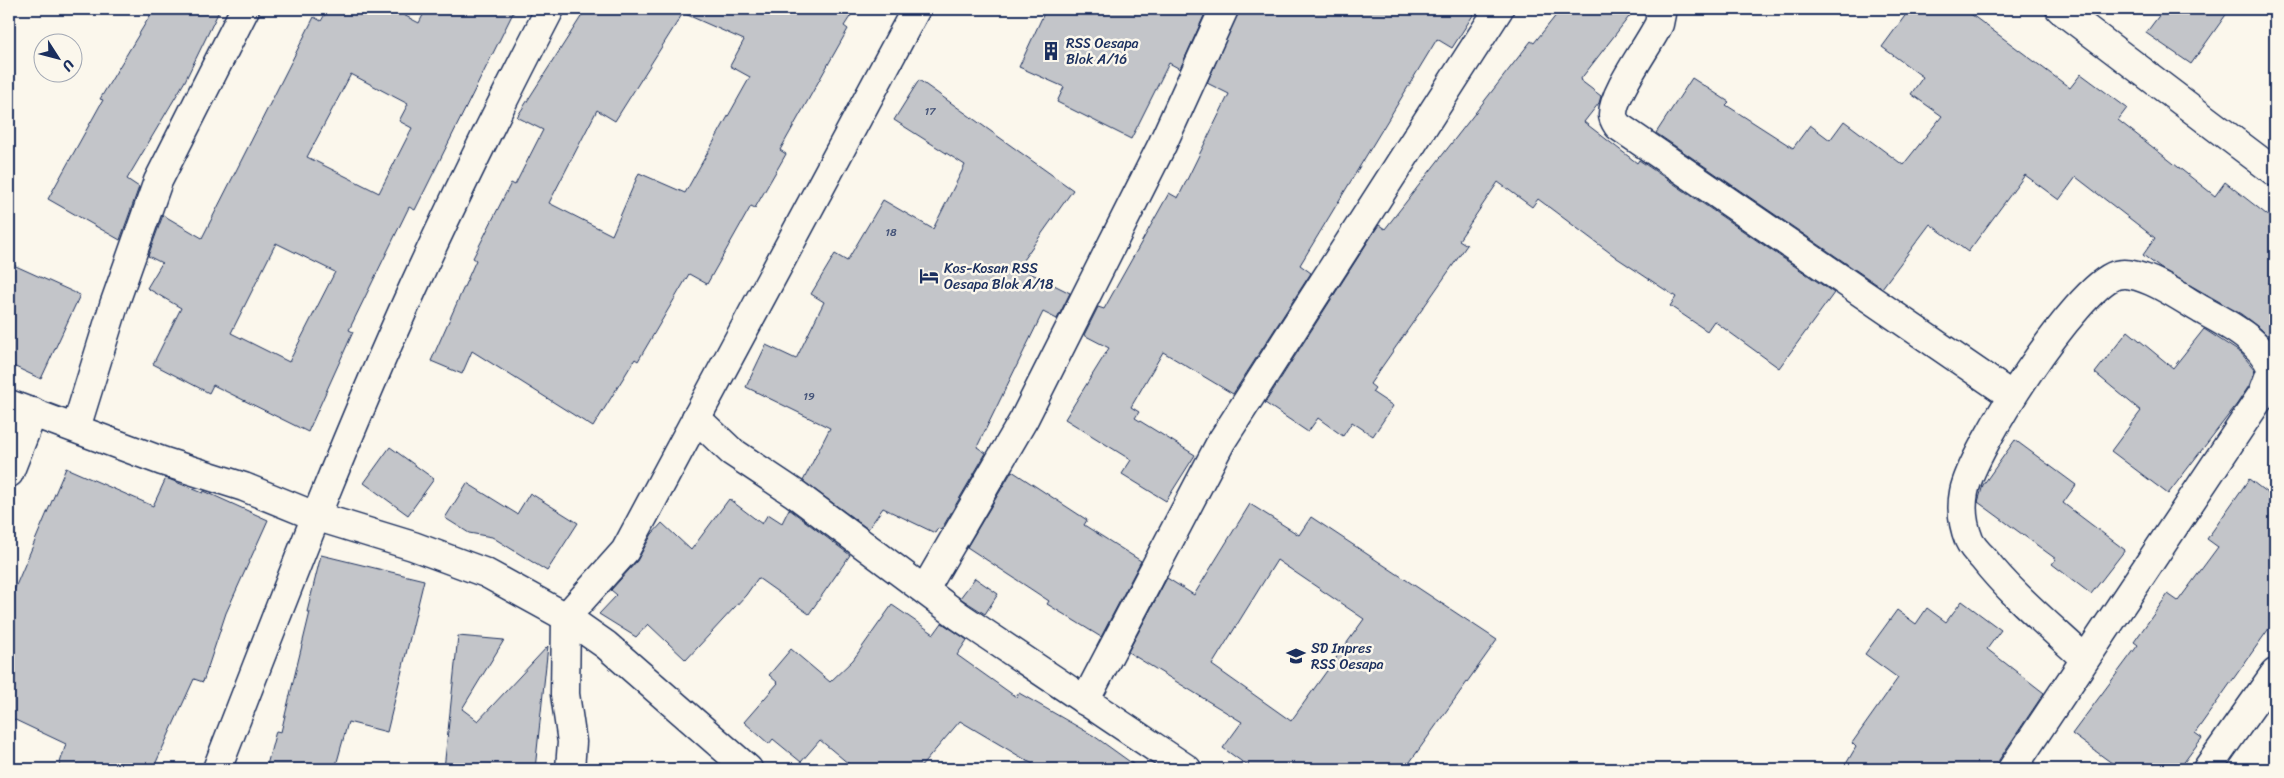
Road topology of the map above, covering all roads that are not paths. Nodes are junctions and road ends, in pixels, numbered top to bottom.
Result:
1 (245, 9) edge
2 (550, 9) edge
3 (916, 9) edge
4 (1224, 9) edge
5 (1499, 9) edge
6 (1658, 9) edge
7 (2060, 9) edge
8 (2275, 172) edge
9 (2012, 396) junction
10 (21, 408) edge
11 (696, 418) junction
12 (76, 428) junction
13 (9, 473) edge
14 (315, 516) junction
15 (925, 589) junction
16 (566, 617) junction
17 (2085, 659) junction
18 (2275, 673) edge
19 (1085, 700) junction
20 (217, 769) edge
21 (570, 769) edge
22 (748, 769) edge
23 (1187, 769) edge
24 (2012, 769) edge
25 (2207, 769) edge

1 - 12 street
2 - 14 street
3 - 11 street
4 - 15 street
5 - 19 street
6 - 9 street
7 - 8 street
9 - 17 street
9 - 17 street
10 - 12 street
10 - 13 street
11 - 15 street
11 - 16 street
12 - 14 street
14 - 16 street
14 - 20 street
15 - 19 street
16 - 21 street
16 - 22 street
17 - 24 street
18 - 25 street
19 - 23 street

